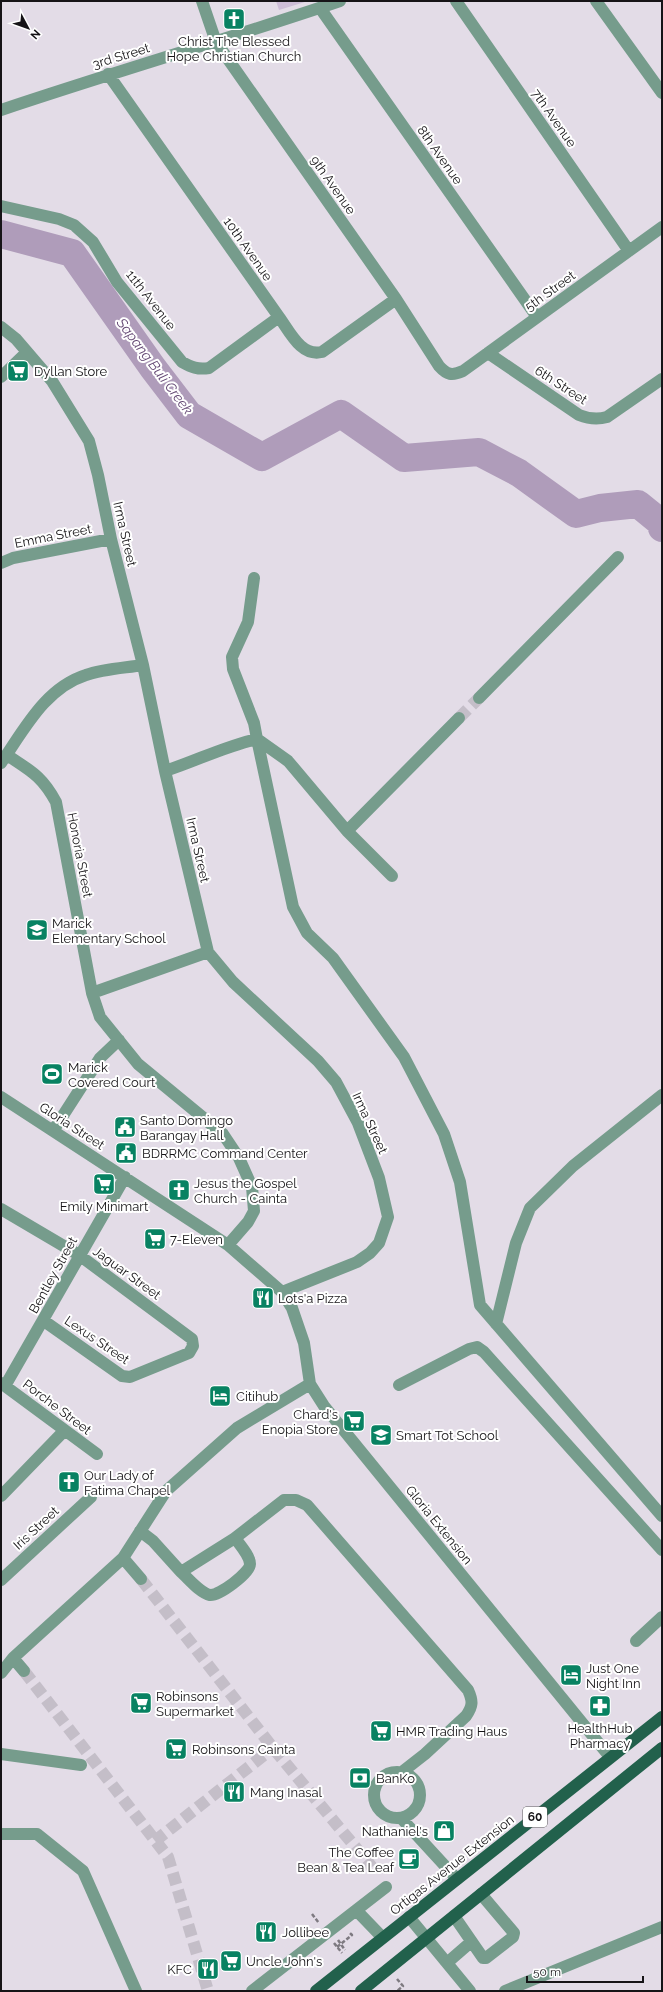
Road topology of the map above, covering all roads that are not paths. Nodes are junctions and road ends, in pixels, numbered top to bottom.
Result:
1 (202, 1) edge
2 (340, 1) edge
3 (456, 1) edge
4 (596, 1) edge
5 (320, 8) junction
6 (216, 42) junction
7 (108, 74) junction
8 (662, 93) edge
9 (1, 110) edge
10 (1, 206) edge
11 (662, 227) edge
12 (629, 251) junction
13 (396, 299) junction
14 (279, 317) junction
15 (537, 317) junction
16 (1, 327) edge
17 (27, 352) junction
18 (488, 353) junction
19 (454, 375) joint
20 (1, 377) edge
21 (662, 379) edge
22 (111, 539) junction
23 (618, 557) dead end
24 (1, 563) edge
25 (254, 578) dead end
26 (143, 664) junction
27 (479, 698) tunnel mouth
28 (459, 718) tunnel mouth
29 (257, 739) junction
30 (4, 759) edge
31 (165, 771) junction
32 (347, 831) junction
33 (392, 876) dead end
34 (208, 952) junction
35 (92, 993) junction
36 (119, 1040) junction
37 (662, 1095) edge
38 (1, 1097) edge
39 (53, 1131) junction
40 (126, 1177) junction
41 (1, 1209) edge
42 (228, 1245) junction
43 (79, 1255) junction
44 (282, 1292) junction
45 (44, 1321) junction
46 (496, 1324) junction
47 (192, 1339) joint
48 (310, 1384) junction
49 (3, 1385) edge
50 (399, 1385) dead end
51 (64, 1431) junction
52 (97, 1454) dead end
53 (1, 1496) edge
54 (91, 1497) dead end
55 (662, 1516) edge
56 (140, 1531) junction
57 (235, 1538) junction
58 (662, 1550) edge
59 (123, 1558) junction
60 (181, 1572) junction
61 (141, 1579) tunnel mouth
62 (1, 1580) edge
63 (662, 1617) edge
64 (636, 1641) dead end
65 (13, 1658) junction
66 (24, 1671) tunnel mouth
67 (1, 1673) edge
68 (662, 1717) edge
69 (662, 1748) edge
70 (1, 1754) edge
71 (610, 1757) junction
72 (81, 1765) dead end
73 (402, 1772) junction
74 (401, 1818) junction
75 (1, 1834) edge
76 (457, 1879) junction
77 (386, 1887) dead end
78 (481, 1894) junction
79 (357, 1911) junction
80 (454, 1916) junction
81 (409, 1917) junction
82 (662, 1927) edge
83 (382, 1938) junction
84 (427, 1938) junction
85 (472, 1942) junction
86 (448, 1962) junction
87 (136, 1991) edge
88 (252, 1991) edge
89 (316, 1991) edge
90 (361, 1991) edge
91 (470, 1991) edge
92 (506, 1991) edge

1 - 6 street, 9th Avenue
2 - 5 street, 3rd Street
3 - 12 street, 7th Avenue
4 - 8 street
5 - 6 street, 3rd Street
5 - 15 street, 8th Avenue
6 - 7 street, 3rd Street
6 - 13 street, 9th Avenue
7 - 9 street, 3rd Street
7 - 14 street, 10th Avenue
10 - 14 street, 11th Avenue
11 - 12 street, 5th Street
12 - 15 street, 5th Street
13 - 14 street, 10th Avenue
13 - 19 street, 9th Avenue
15 - 18 street, 5th Street
16 - 17 street, Irma Street
17 - 20 street
17 - 22 street, Irma Street
18 - 19 street, 5th Street
18 - 21 street, 6th Street
22 - 24 street, Emma Street
22 - 26 street, Irma Street
23 - 27 street
25 - 29 street
26 - 30 street
26 - 31 street, Irma Street
28 - 32 street
29 - 31 street
29 - 32 street
29 - 46 street
30 - 35 street, Honoria Street
31 - 34 street, Irma Street
32 - 33 street
34 - 35 street
34 - 44 street, Irma Street
35 - 36 street, Honoria Street
36 - 39 street
36 - 42 street, Honoria Street
37 - 46 street
38 - 39 street, Gloria Street
39 - 40 street, Gloria Street
40 - 42 street, Gloria Street
40 - 43 street, Bentley Street
41 - 43 street, Jaguar Street
42 - 44 street, Gloria Street
43 - 45 street, Bentley Street
43 - 47 street, Jaguar Street
44 - 48 street, Gloria Extension
45 - 47 street, Lexus Street
45 - 49 street, Bentley Street
46 - 55 street
48 - 56 street
48 - 71 street, Gloria Extension
49 - 51 street, Porche Street
50 - 58 street
51 - 52 street, Porche Street
51 - 53 street
54 - 62 street, Iris Street
56 - 59 street
56 - 60 street
57 - 60 street
57 - 60 street
57 - 73 street
59 - 61 street
59 - 65 street
63 - 64 street
65 - 66 street
65 - 67 street
68 - 71 main road, Ortigas Avenue Extension / 60
69 - 78 main road, 60
70 - 72 street
71 - 76 main road, Ortigas Avenue Extension / 60
73 - 74 street
73 - 74 street
74 - 76 street
75 - 87 street
76 - 81 main road, Ortigas Avenue Extension / 60
77 - 79 street
78 - 80 main road, 60
78 - 85 street
79 - 83 street
79 - 88 street
80 - 84 main road, 60
80 - 85 street
81 - 83 main road, Ortigas Avenue Extension / 60
81 - 84 street
82 - 92 street
83 - 89 main road, Ortigas Avenue Extension / 60
84 - 86 street
84 - 90 main road, 60
85 - 86 street
86 - 91 street

